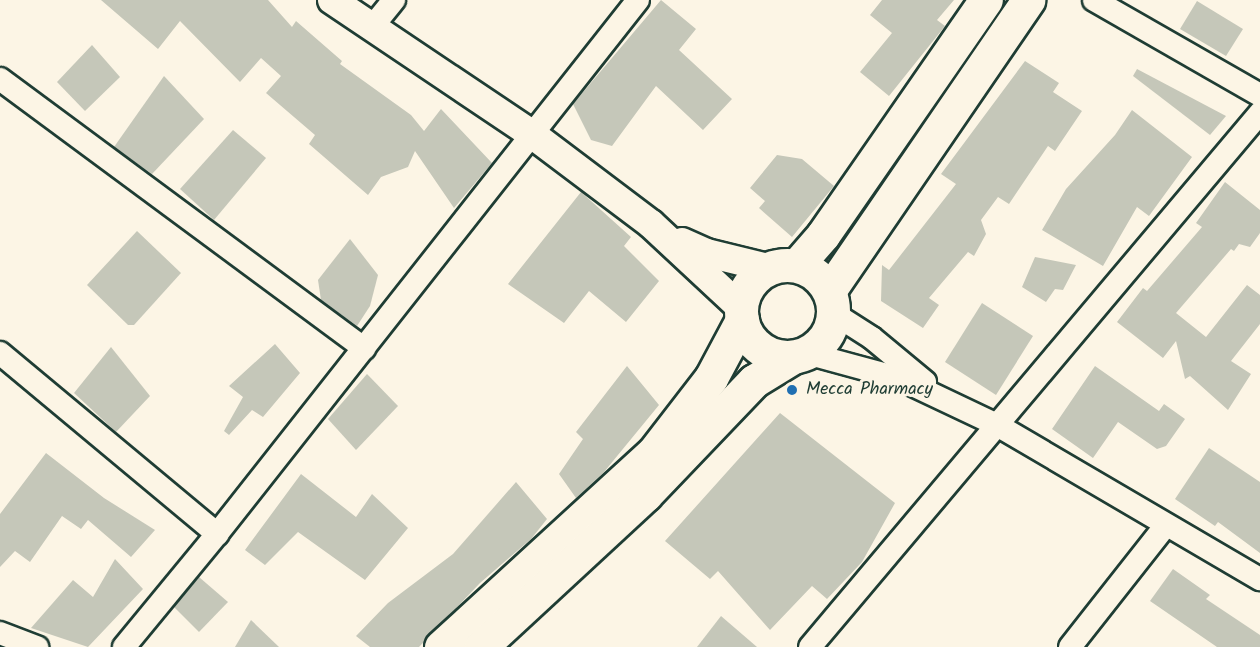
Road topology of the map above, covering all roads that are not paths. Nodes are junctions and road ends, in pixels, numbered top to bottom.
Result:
1 (332, 0) edge
2 (394, 0) edge
3 (638, 0) edge
4 (986, 0) edge
5 (1028, 0) edge
6 (1094, 0) edge
7 (372, 27) junction
8 (0, 79) edge
9 (1260, 95) edge
10 (1260, 113) edge
11 (533, 135) junction
12 (651, 224) junction
13 (823, 235) junction
14 (853, 254) junction
15 (782, 267) junction
16 (831, 302) junction
17 (742, 314) junction
18 (364, 348) junction
19 (0, 353) edge
20 (800, 355) junction
21 (723, 360) junction
22 (754, 381) junction
23 (942, 398) junction
24 (997, 425) junction
25 (1166, 525) junction
26 (218, 534) junction
27 (1260, 579) edge
28 (3, 639) edge
29 (37, 647) edge
30 (124, 647) edge
31 (441, 647) edge
32 (481, 647) edge
33 (810, 647) edge
34 (1070, 647) edge

1 - 7 street
2 - 7 street
3 - 11 street
4 - 13 main road
5 - 14 main road
6 - 9 street
7 - 11 street
8 - 18 street
10 - 24 street
11 - 12 street
11 - 18 street
12 - 15 street
12 - 17 street
13 - 14 main road
13 - 15 main road
14 - 16 main road
15 - 16 main road
15 - 17 main road
16 - 20 main road
16 - 23 street
17 - 20 main road
17 - 21 main road
18 - 26 street
19 - 26 street
20 - 22 main road
20 - 23 street
21 - 22 main road
21 - 31 main road
22 - 32 main road
23 - 24 street
24 - 25 street
24 - 33 street
25 - 27 street
25 - 34 street
26 - 30 street
28 - 29 street

